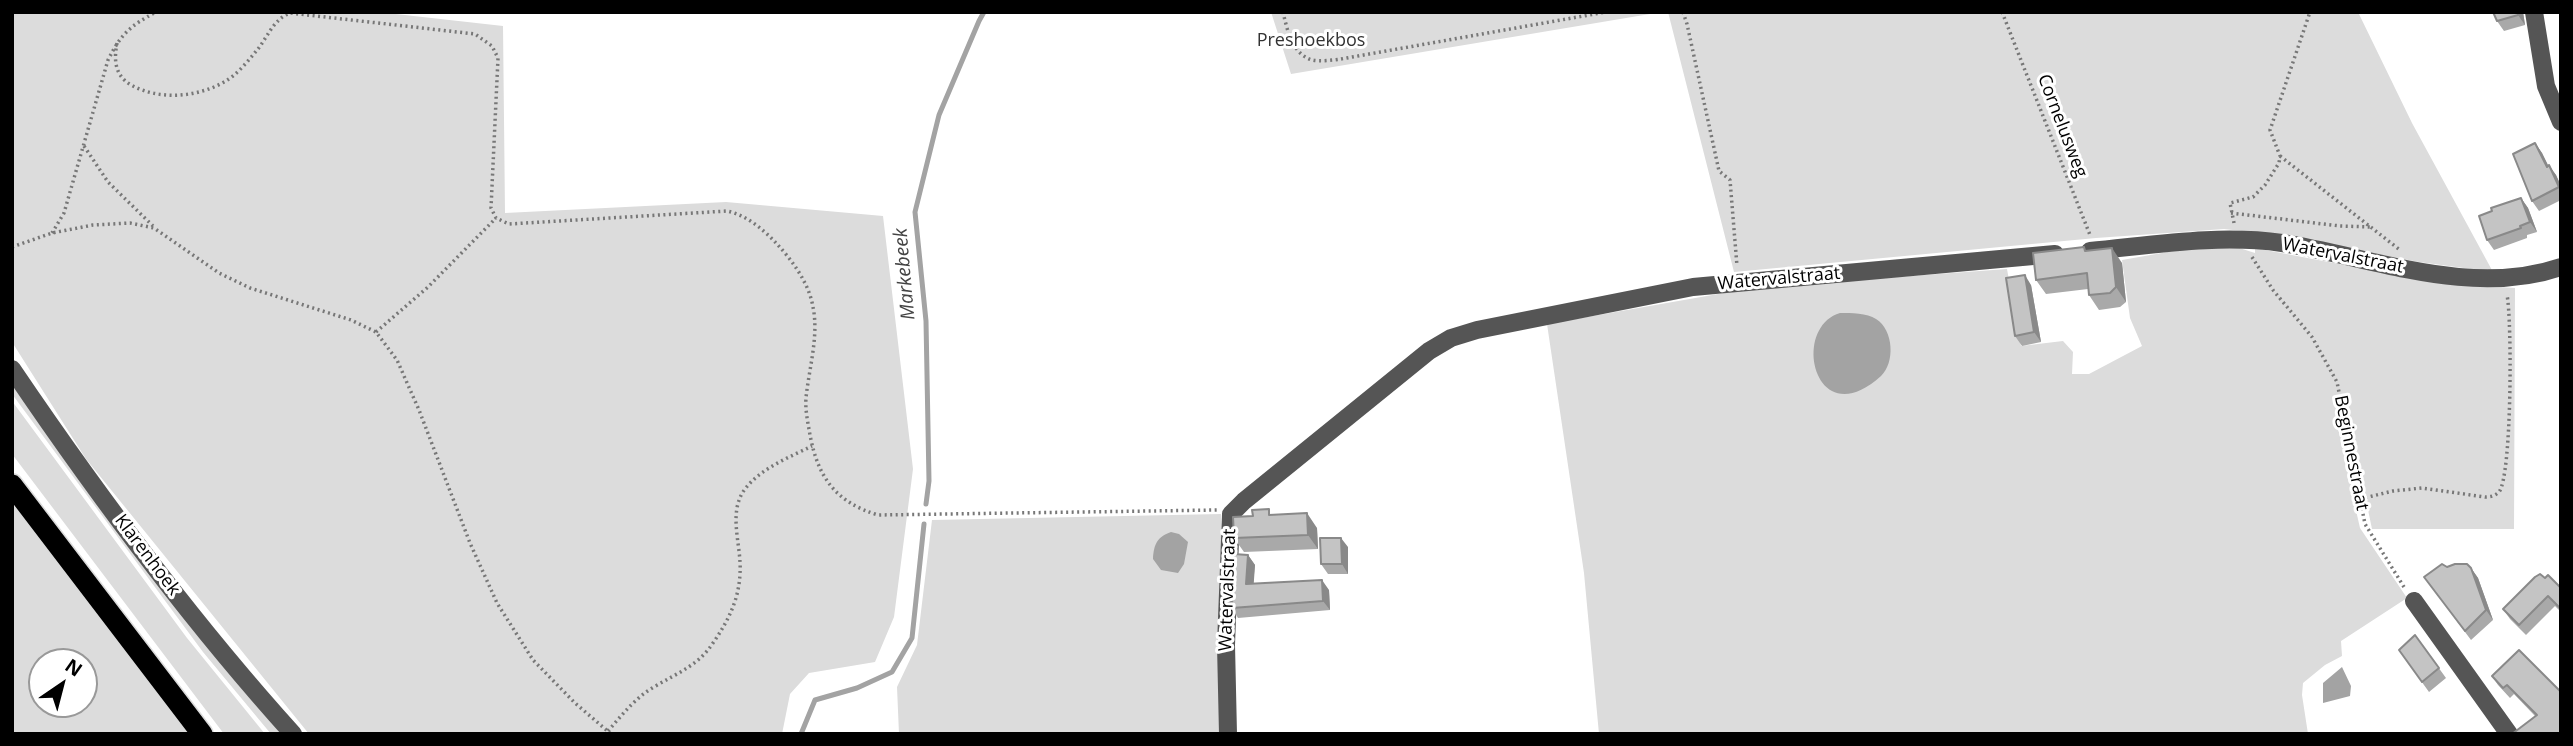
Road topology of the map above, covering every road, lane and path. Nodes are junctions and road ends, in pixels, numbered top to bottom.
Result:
1 (156, 12) edge
2 (1283, 12) edge
3 (1606, 12) edge
4 (1683, 12) edge
5 (2002, 12) edge
6 (2310, 12) edge
7 (2533, 12) edge
8 (117, 43) junction
9 (2561, 122) edge
10 (84, 146) junction
11 (2280, 156) junction
12 (2231, 213) junction
13 (496, 218) junction
14 (2371, 227) junction
15 (154, 228) junction
16 (52, 233) junction
17 (2244, 240) junction
18 (12, 247) edge
19 (2095, 250) junction
20 (2561, 267) edge
21 (2415, 269) junction
22 (2503, 278) junction
23 (1738, 282) junction
24 (376, 332) junction
25 (12, 369) edge
26 (812, 446) junction
27 (12, 485) edge
28 (2360, 499) junction
29 (1231, 514) junction
30 (2414, 601) joint
31 (609, 733) edge
32 (202, 734) edge
33 (293, 734) edge
34 (1228, 734) edge
35 (2508, 734) edge

1 - 8 path
2 - 3 path
4 - 23 path
5 - 19 path, Cornelusweg
6 - 11 path
7 - 9 street
8 - 10 path
8 - 13 path
10 - 15 path
10 - 16 path
11 - 12 path
11 - 14 path
12 - 14 path
12 - 17 path, Beginnestraat
13 - 24 path
13 - 26 path
14 - 21 path
15 - 16 path
15 - 24 path
16 - 18 path
17 - 19 street, Watervalstraat
17 - 21 street, Watervalstraat
17 - 28 path, Beginnestraat
19 - 23 street, Watervalstraat
20 - 22 street, Watervalstraat
21 - 22 street, Watervalstraat
22 - 28 path
23 - 29 street, Watervalstraat
24 - 31 path
25 - 33 street, Klarenhoek
26 - 29 path
26 - 31 path
27 - 32 highway
28 - 30 path, Beginnestraat
29 - 34 street, Watervalstraat
30 - 35 street

